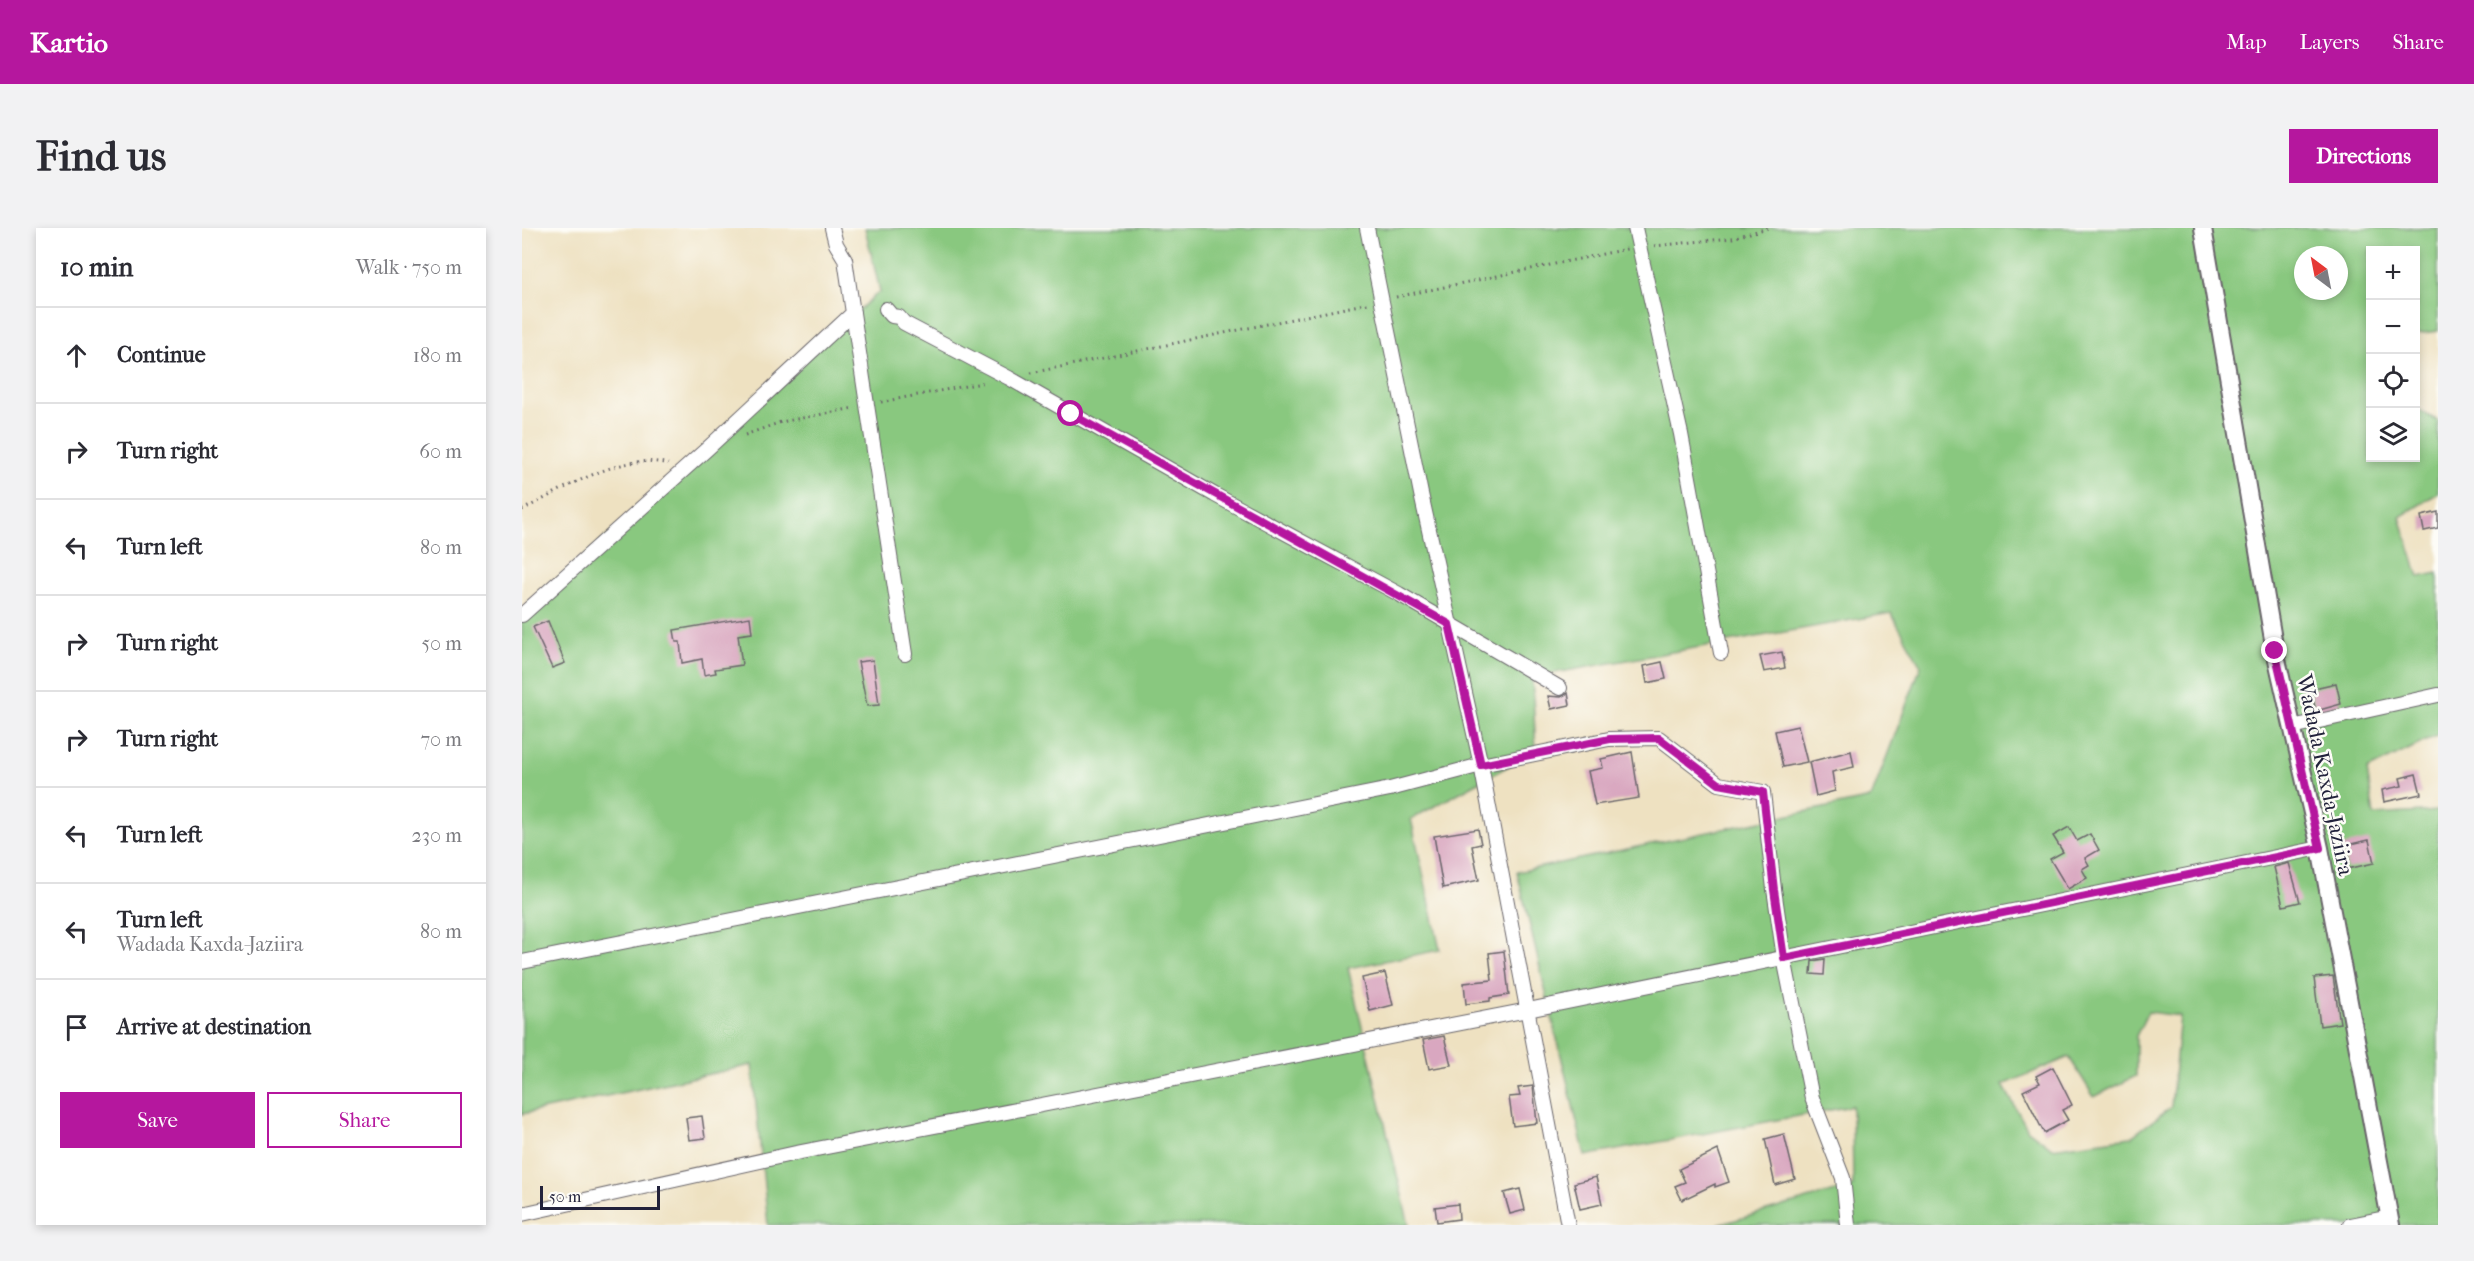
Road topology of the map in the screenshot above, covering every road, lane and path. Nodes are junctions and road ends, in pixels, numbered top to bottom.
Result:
1 (832, 228) edge
2 (1367, 228) edge
3 (1635, 228) edge
4 (1768, 228) edge
5 (2203, 228) edge
6 (1639, 248) junction
7 (1382, 300) junction
8 (886, 309) dead end
9 (853, 313) junction
10 (1009, 378) junction
11 (867, 405) junction
12 (739, 438) dead end
13 (678, 460) dead end
14 (522, 510) edge
15 (522, 615) edge
16 (1449, 624) junction
17 (1721, 653) dead end
18 (905, 654) dead end
19 (1560, 688) dead end
20 (2438, 695) edge
21 (2292, 727) junction
22 (1481, 765) junction
23 (1758, 777) dead end
24 (1763, 792) junction
25 (2320, 848) junction
26 (1784, 958) junction
27 (522, 962) edge
28 (1528, 1010) junction
29 (522, 1214) edge
30 (2390, 1221) edge
31 (1568, 1225) edge
32 (1848, 1225) edge
33 (2350, 1225) edge

1 - 9 street
2 - 7 street
3 - 6 street
4 - 6 path
5 - 21 street, Wadada Kaxda-Jaziira
6 - 7 path
6 - 17 street
7 - 10 path
7 - 16 street
8 - 10 street
9 - 11 street
9 - 15 street
10 - 11 path
10 - 16 street
11 - 12 path
11 - 18 street
13 - 14 path
16 - 19 street
16 - 22 street
20 - 21 street
21 - 25 street, Wadada Kaxda-Jaziira
22 - 24 street
22 - 27 street
22 - 28 street
23 - 24 street
24 - 26 street
25 - 26 street
25 - 30 street, Wadada Kaxda-Jaziira
26 - 28 street
26 - 32 street
28 - 29 street
28 - 31 street
30 - 33 street

